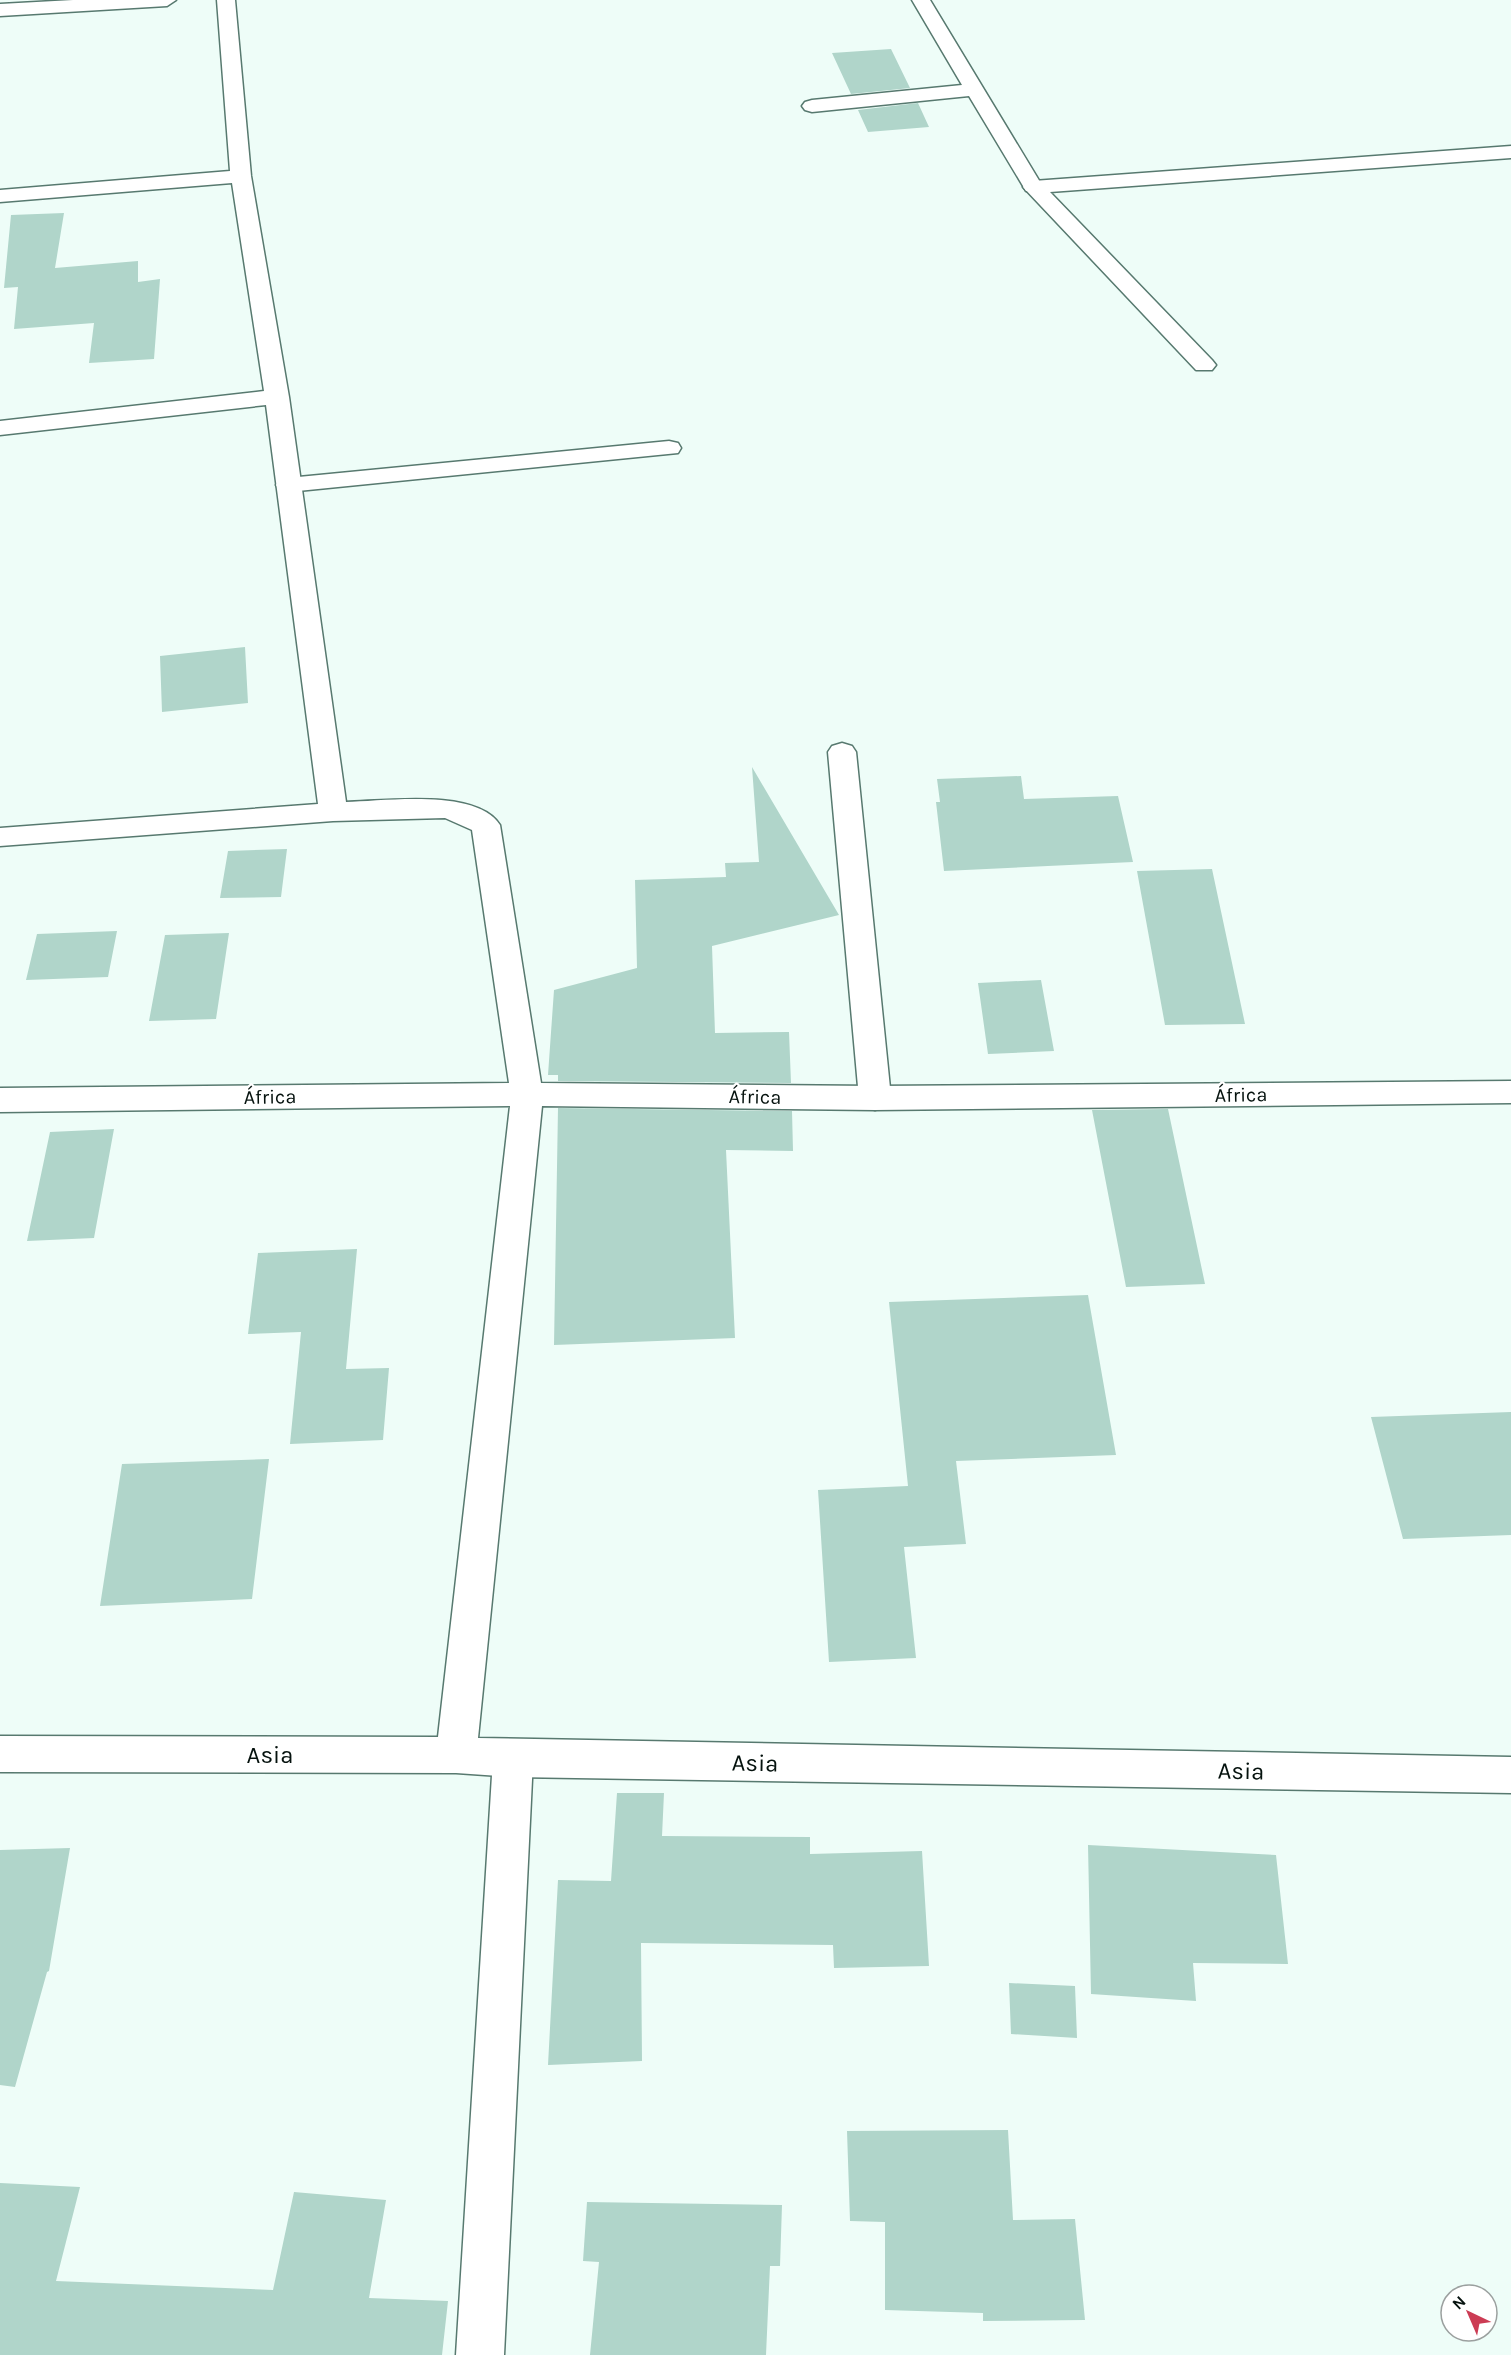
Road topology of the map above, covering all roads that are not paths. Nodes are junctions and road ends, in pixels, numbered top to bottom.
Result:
1 (167, 0) edge
2 (226, 0) edge
3 (921, 0) edge
4 (0, 10) edge
5 (974, 90) junction
6 (812, 106) dead end
7 (1511, 152) edge
8 (241, 176) junction
9 (1034, 187) junction
10 (0, 196) edge
11 (1204, 365) dead end
12 (277, 397) junction
13 (0, 428) edge
14 (669, 448) dead end
15 (288, 485) junction
16 (842, 752) dead end
17 (333, 812) junction
18 (0, 837) edge
19 (1511, 1092) edge
20 (527, 1094) junction
21 (875, 1098) junction
22 (0, 1100) edge
23 (0, 1754) edge
24 (456, 1755) junction
25 (513, 1759) junction
26 (1511, 1775) edge
27 (480, 2355) edge

1 - 4 street
2 - 8 street
3 - 5 street
5 - 6 street
5 - 9 street
7 - 9 street
8 - 10 street
8 - 12 street
9 - 11 street
12 - 13 street
12 - 15 street
14 - 15 street
15 - 17 street
16 - 21 street
17 - 18 street
17 - 20 street
19 - 21 street, África
20 - 21 street, África
20 - 22 street, África
20 - 24 street
23 - 24 street, Asia
24 - 25 street, Asia
25 - 26 street, Asia
25 - 27 street

